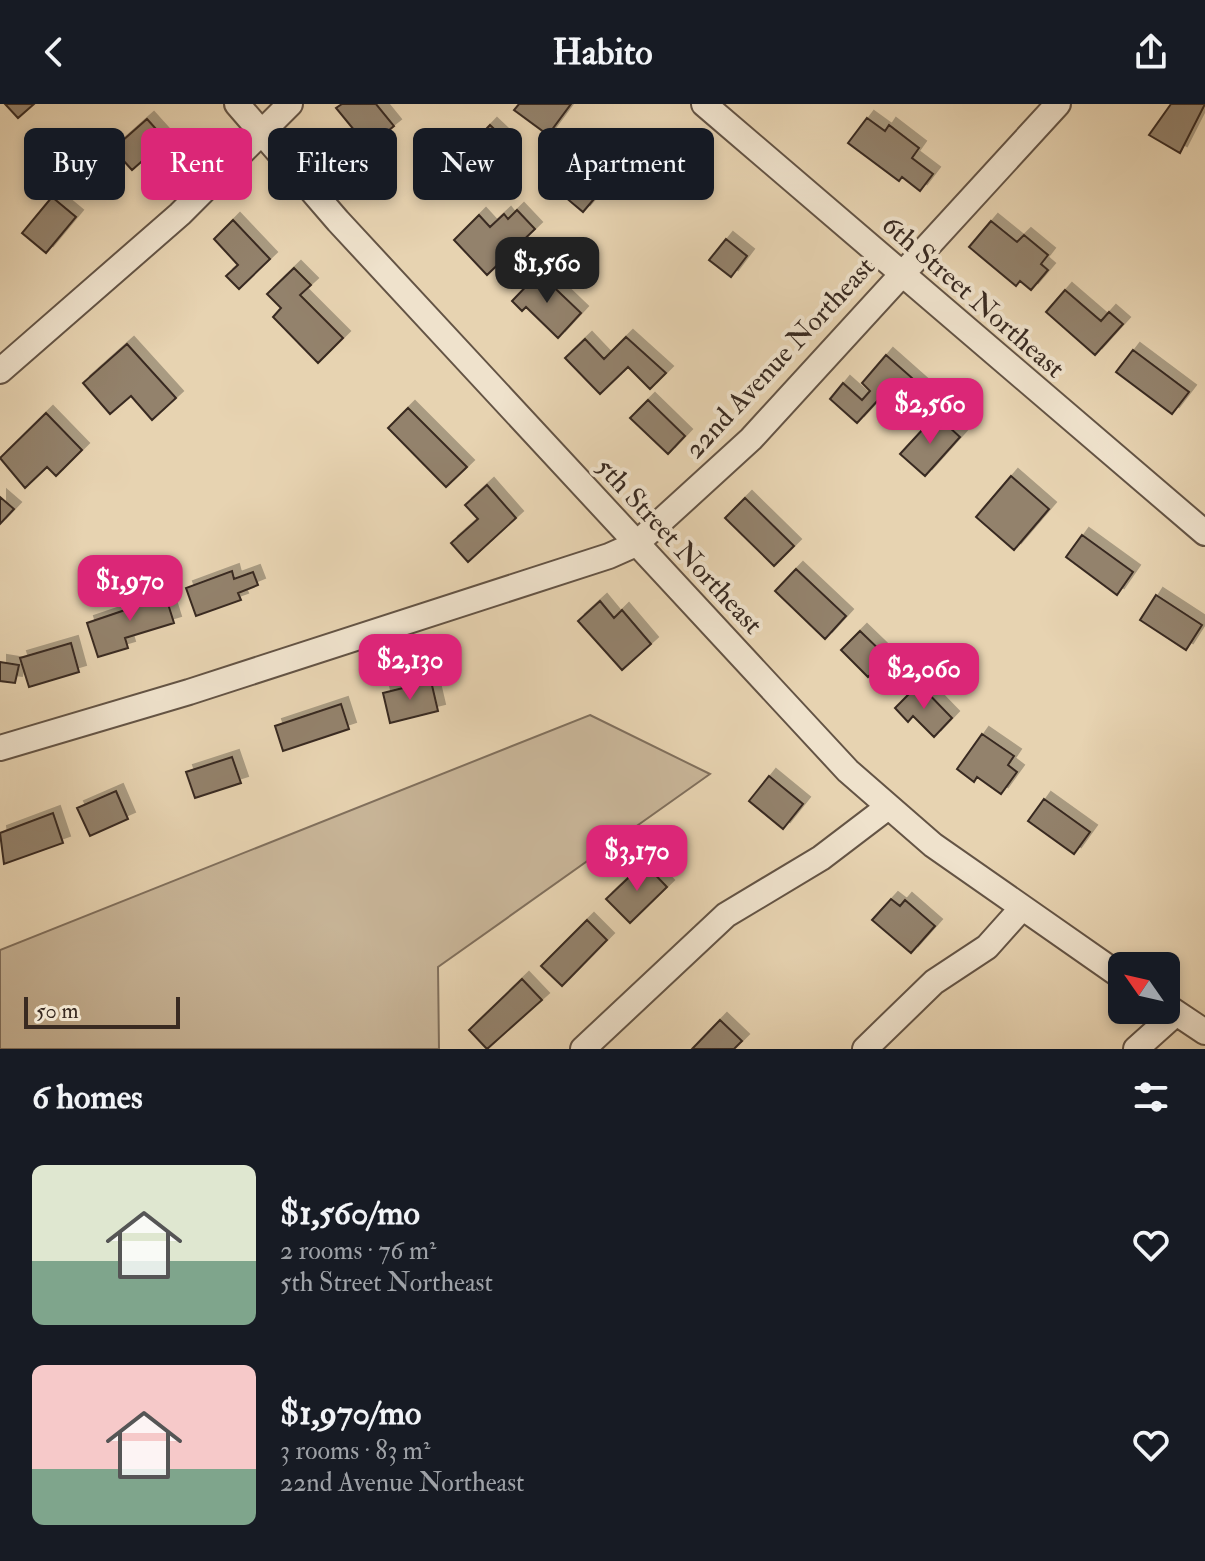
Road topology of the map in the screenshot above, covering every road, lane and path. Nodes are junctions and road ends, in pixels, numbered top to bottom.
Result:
1 (237, 104) edge
2 (290, 104) edge
3 (704, 104) edge
4 (1058, 104) edge
5 (261, 132) junction
6 (901, 274) junction
7 (0, 371) edge
8 (1205, 533) edge
9 (636, 544) junction
10 (0, 748) edge
11 (888, 807) junction
12 (1021, 909) junction
13 (1108, 968) edge
14 (1180, 1016) edge
15 (1158, 1024) edge
16 (1205, 1032) edge
17 (583, 1049) edge
18 (865, 1049) edge
19 (1136, 1049) edge

1 - 5 street, 5th Street Northeast
2 - 5 street
3 - 6 street, 6th Street Northeast
4 - 6 street, 22nd Avenue Northeast
5 - 7 street
5 - 9 street, 5th Street Northeast
6 - 8 street, 6th Street Northeast
6 - 9 street, 22nd Avenue Northeast
9 - 10 street, 22nd Avenue Northeast
9 - 11 street, 5th Street Northeast
11 - 12 street, 5th Street Northeast
11 - 17 street
12 - 13 street, 5th Street Northeast
12 - 18 street
14 - 16 street
15 - 19 street

